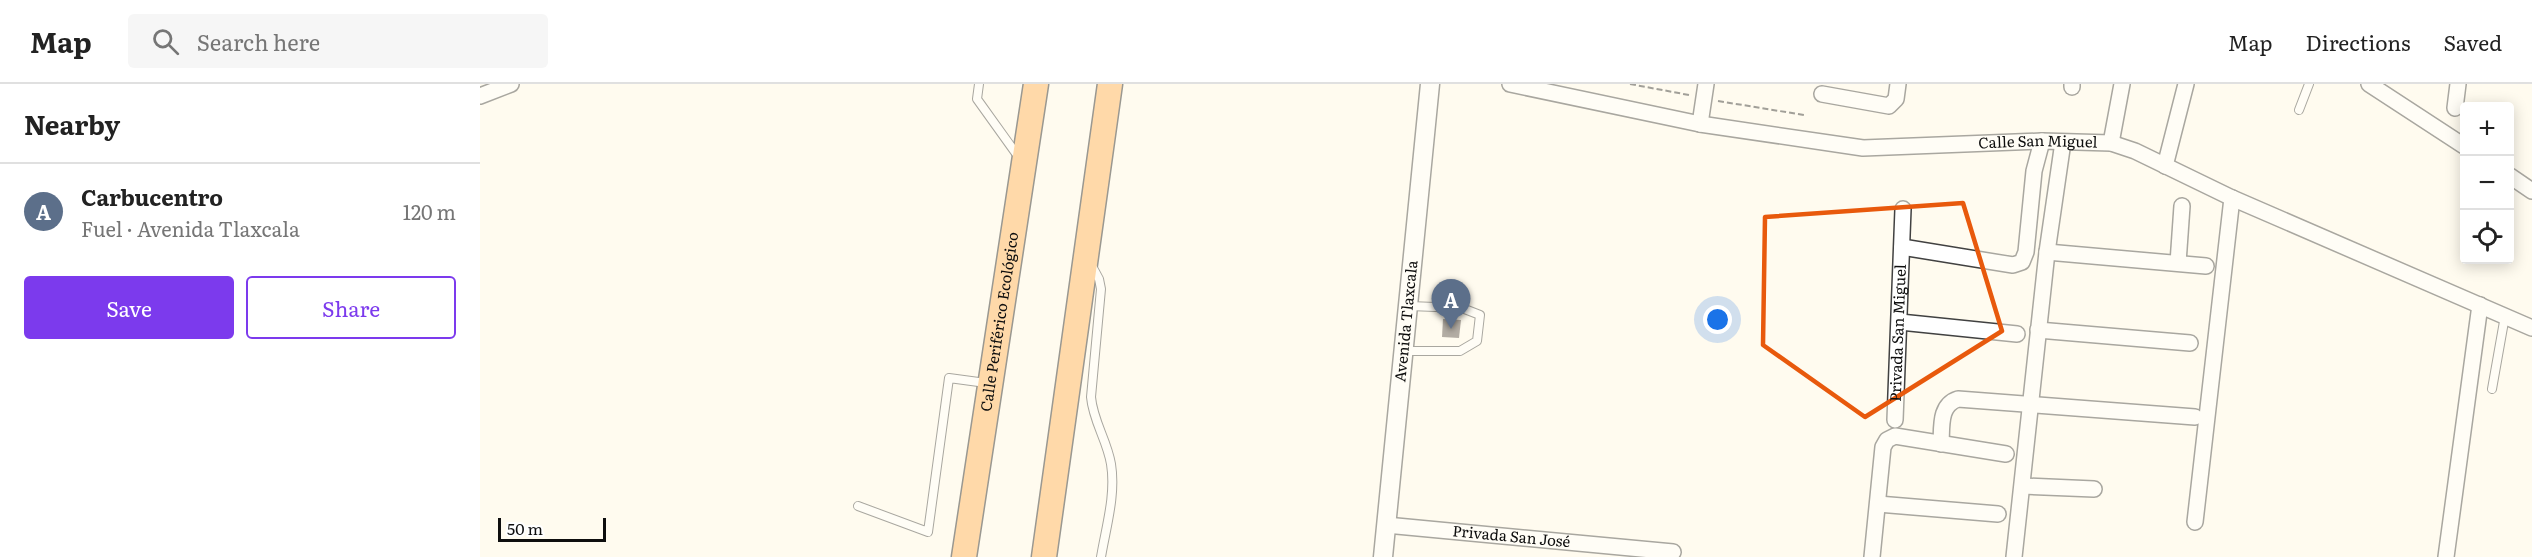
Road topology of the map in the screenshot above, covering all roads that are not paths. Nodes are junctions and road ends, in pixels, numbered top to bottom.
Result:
1 (511, 84) edge
2 (979, 84) edge
3 (1036, 84) edge
4 (1110, 84) edge
5 (1430, 84) edge
6 (1510, 84) edge
7 (1898, 84) edge
8 (2122, 84) edge
9 (2186, 84) edge
10 (2309, 84) edge
11 (2369, 84) edge
12 (2457, 84) edge
13 (1706, 91) edge
14 (1822, 94) dead end
15 (480, 96) edge
16 (2455, 108) dead end
17 (2299, 110) dead end
18 (1700, 124) junction
19 (2042, 141) junction
20 (2063, 142) junction
21 (2111, 143) junction
22 (2460, 144) edge
23 (1024, 165) junction
24 (2165, 166) junction
25 (2514, 179) edge
26 (2532, 191) edge
27 (2232, 198) junction
28 (2182, 206) dead end
29 (1903, 209) dead end
30 (1902, 247) junction
31 (2047, 252) junction
32 (1086, 256) junction
33 (2178, 263) junction
34 (2206, 266) dead end
35 (2480, 305) junction
36 (1408, 306) junction
37 (2505, 316) junction
38 (1900, 322) junction
39 (2532, 328) edge
40 (2038, 330) junction
41 (2018, 334) dead end
42 (2190, 343) dead end
43 (1403, 351) junction
44 (991, 384) junction
45 (2492, 389) dead end
46 (2032, 405) junction
47 (2195, 417) dead end
48 (1895, 420) dead end
49 (1941, 444) junction
50 (2006, 454) dead end
51 (2023, 486) junction
52 (2094, 489) dead end
53 (1878, 504) junction
54 (858, 506) dead end
55 (1998, 514) dead end
56 (2195, 522) dead end
57 (1386, 525) junction
58 (1673, 552) dead end
59 (964, 557) edge
60 (1044, 557) edge
61 (1101, 557) edge
62 (1383, 557) edge
63 (1872, 557) edge
64 (2014, 557) edge
65 (2446, 557) edge

1 - 15 street
2 - 23 lane
3 - 23 highway, Calle Periférico Ecológico
4 - 32 highway
5 - 36 street, Avenida Tlaxcala
6 - 18 street, Calle San Miguel
7 - 14 street
8 - 21 street
9 - 24 street
10 - 17 lane
11 - 22 street
12 - 16 street
13 - 18 street
18 - 19 street, Calle San Miguel
19 - 20 street, Calle San Miguel
19 - 30 street, Privada San Miguel
20 - 21 street, Calle San Miguel
20 - 31 street
21 - 24 street, Calle San Miguel
23 - 44 highway, Calle Periférico Ecológico
24 - 27 street, Calle San Miguel
25 - 26 street
27 - 35 street, Calle San Miguel
27 - 56 street
28 - 33 street
29 - 30 street, Privada San Miguel
30 - 38 street, Privada San Miguel
31 - 33 street
31 - 40 street
32 - 60 highway
32 - 61 lane
33 - 34 street
35 - 37 street, Calle San Miguel
35 - 65 street
36 - 43 street, Avenida Tlaxcala
36 - 43 lane
37 - 39 street, Calle San Miguel
37 - 45 lane
38 - 41 street
38 - 48 street, Privada San Miguel
40 - 42 street
40 - 46 street
43 - 57 street, Avenida Tlaxcala
44 - 54 lane
44 - 59 highway, Calle Periférico Ecológico
46 - 47 street
46 - 49 street
46 - 51 street
49 - 50 street
49 - 53 street
51 - 52 street
51 - 64 street
53 - 55 street
53 - 63 street
57 - 58 street, Privada San José
57 - 62 street, Avenida Tlaxcala

